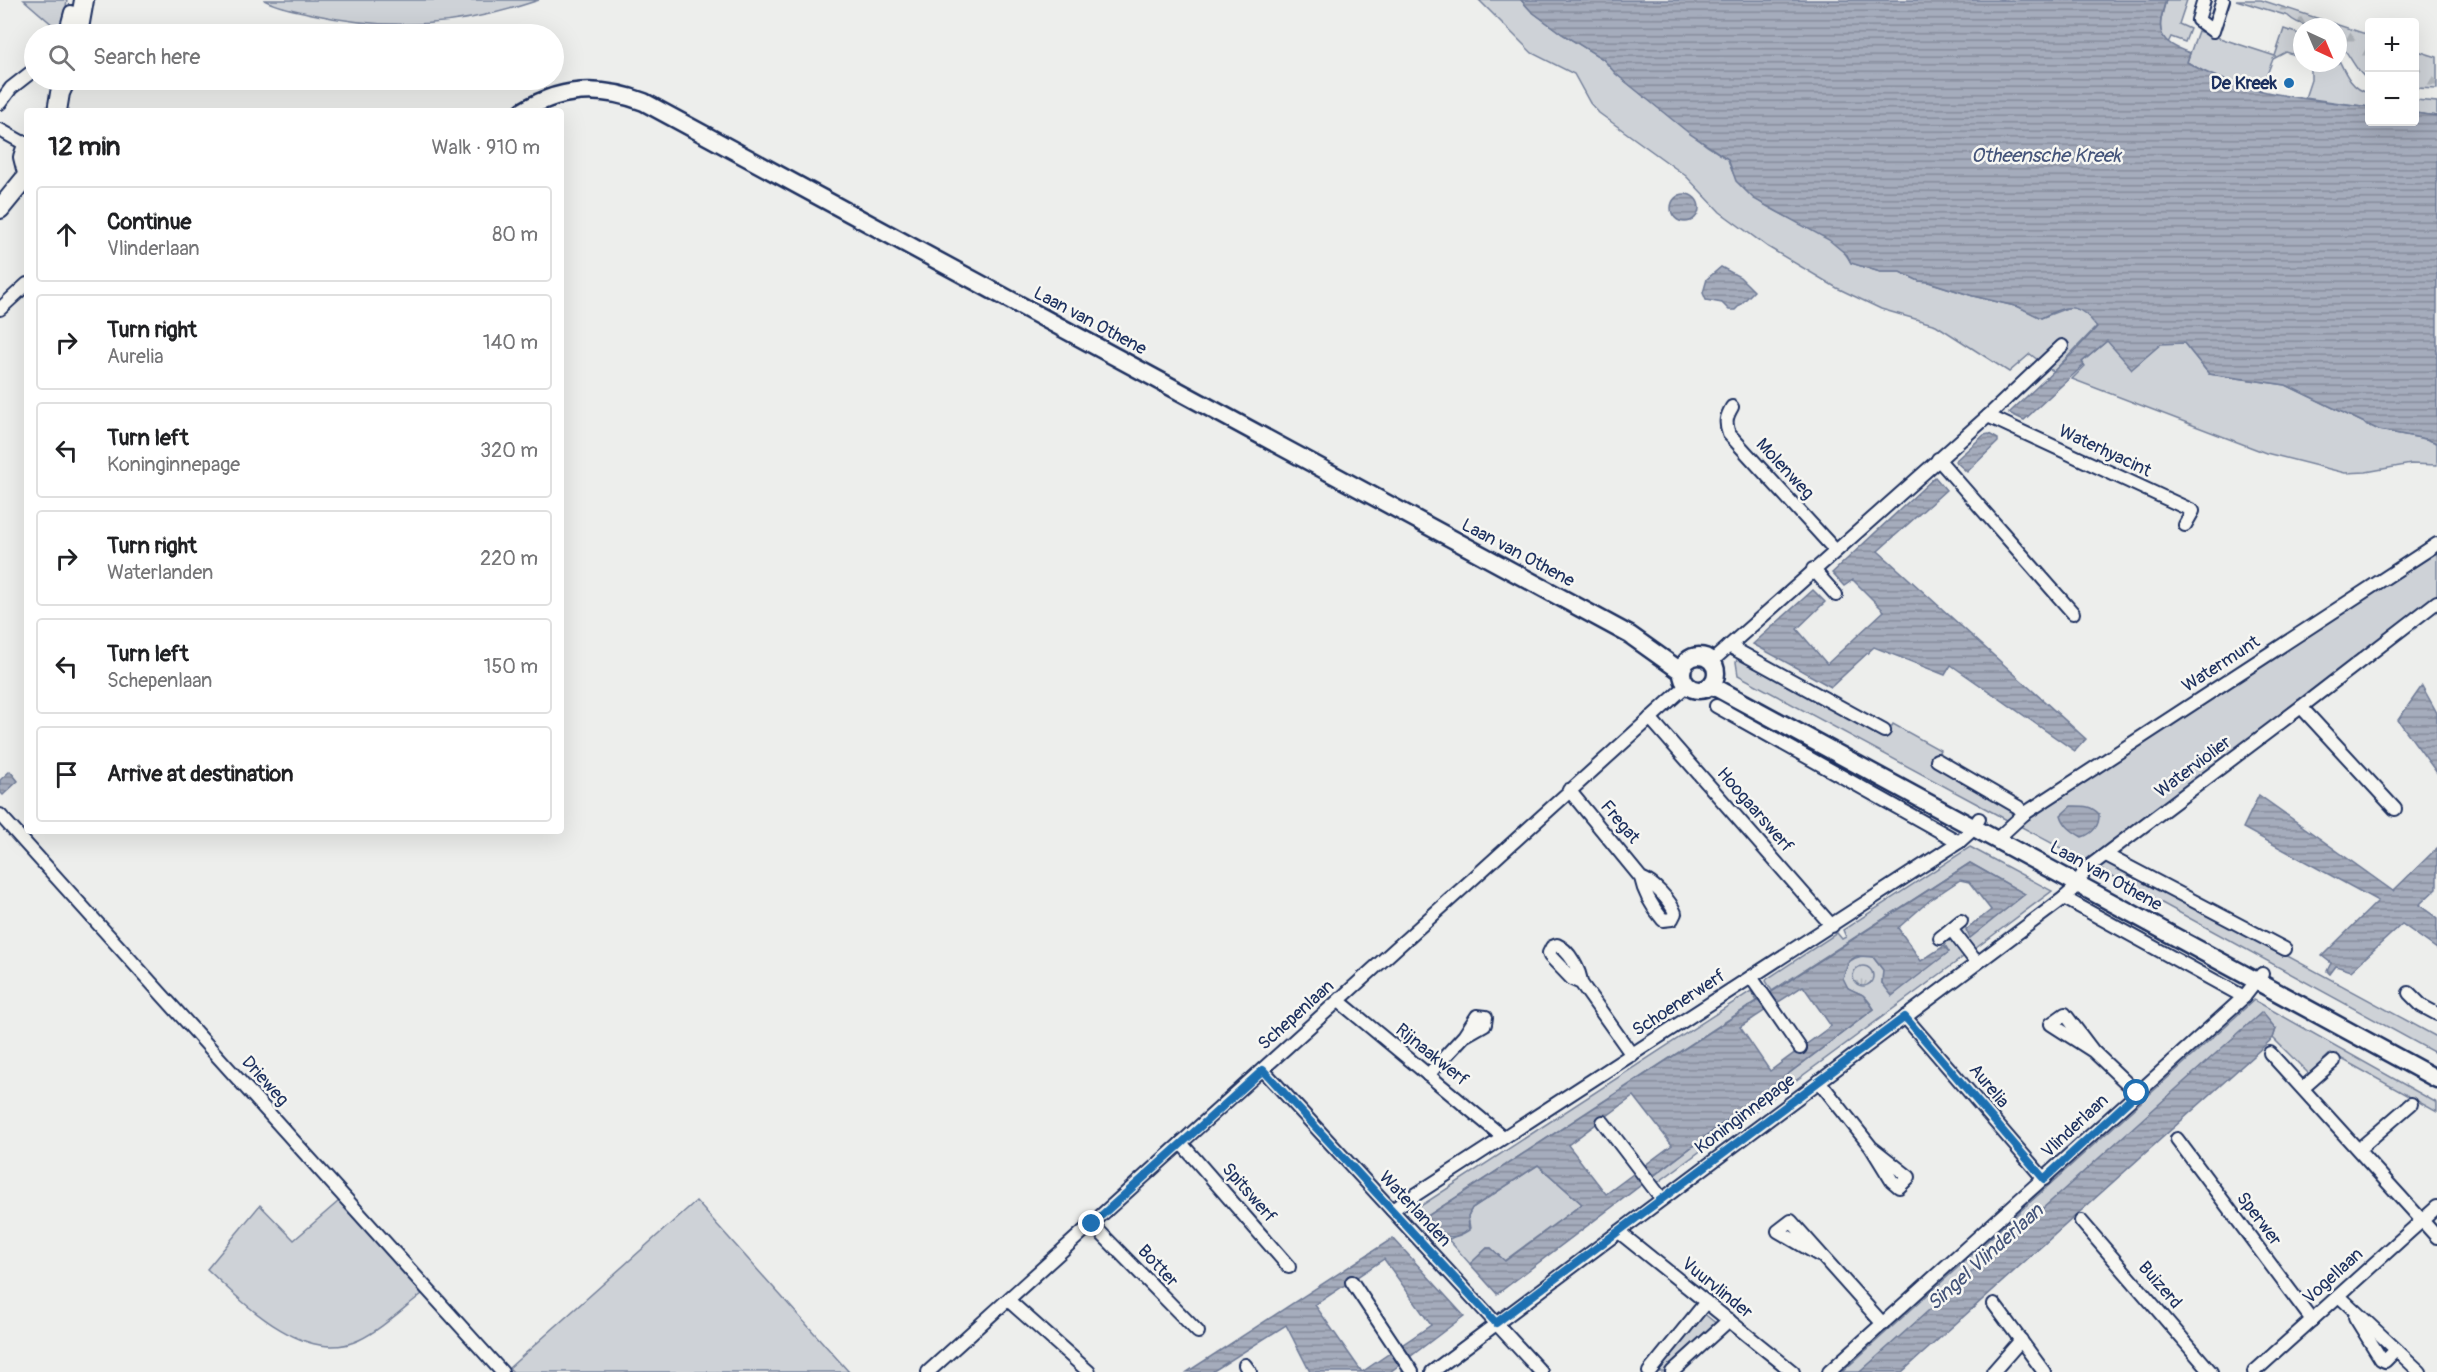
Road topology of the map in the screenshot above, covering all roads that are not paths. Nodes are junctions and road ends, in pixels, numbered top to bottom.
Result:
1 (2204, 0) edge
2 (2223, 0) edge
3 (77, 6) edge
4 (69, 24) edge
5 (78, 24) edge
6 (24, 78) edge
7 (61, 90) edge
8 (71, 90) edge
9 (0, 104) edge
10 (58, 108) edge
11 (68, 108) edge
12 (528, 108) edge
13 (0, 130) edge
14 (24, 143) edge
15 (24, 178) edge
16 (24, 199) edge
17 (0, 209) edge
18 (0, 220) edge
19 (24, 287) edge
20 (0, 309) edge
21 (2062, 346) dead end
22 (1732, 407) dead end
23 (1988, 416) junction
24 (1938, 459) junction
25 (2185, 525) dead end
26 (2437, 544) edge
27 (1835, 550) junction
28 (1813, 569) junction
29 (1836, 595) dead end
30 (2437, 602) edge
31 (2073, 613) dead end
32 (1729, 646) junction
33 (1687, 672) junction
34 (1713, 674) junction
35 (1757, 704) junction
36 (1716, 706) dead end
37 (2301, 707) junction
38 (1650, 718) junction
39 (1747, 723) junction
40 (1884, 731) dead end
41 (1937, 760) dead end
42 (1569, 790) junction
43 (2395, 809) dead end
44 (2024, 814) junction
45 (0, 815) edge
46 (1977, 822) junction
47 (2000, 835) junction
48 (1959, 842) junction
49 (2106, 855) junction
50 (1641, 878) dead end
51 (2080, 879) junction
52 (2064, 898) junction
53 (1961, 921) dead end
54 (1832, 926) junction
55 (1951, 929) junction
56 (1940, 938) dead end
57 (2285, 949) dead end
58 (1977, 963) junction
59 (1751, 977) junction
60 (2260, 978) junction
61 (1581, 983) dead end
62 (2409, 993) dead end
63 (2244, 997) junction
64 (1339, 1001) junction
65 (2437, 1014) edge
66 (1905, 1017) junction
67 (1464, 1036) dead end
68 (1800, 1048) dead end
69 (2093, 1051) dead end
70 (2270, 1053) dead end
71 (1632, 1055) junction
72 (2334, 1061) dead end
73 (2437, 1068) edge
74 (1263, 1070) junction
75 (1428, 1075) junction
76 (2437, 1079) edge
77 (1819, 1081) junction
78 (2303, 1088) junction
79 (2137, 1093) junction
80 (2411, 1104) dead end
81 (1603, 1122) dead end
82 (1503, 1137) junction
83 (2177, 1139) dead end
84 (1181, 1143) junction
85 (1871, 1147) dead end
86 (2359, 1149) junction
87 (2044, 1179) junction
88 (1662, 1199) junction
89 (2437, 1207) edge
90 (1392, 1210) junction
91 (2422, 1220) junction
92 (2081, 1221) dead end
93 (1092, 1224) junction
94 (1619, 1232) junction
95 (2437, 1237) edge
96 (1819, 1256) dead end
97 (1289, 1267) dead end
98 (1352, 1282) dead end
99 (2343, 1299) junction
100 (1008, 1300) junction
101 (1706, 1302) junction
102 (1994, 1304) dead end
103 (1729, 1320) junction
104 (2312, 1320) junction
105 (1496, 1323) junction
106 (1883, 1324) junction
107 (1198, 1332) dead end
108 (2021, 1340) junction
109 (2376, 1340) junction
110 (2396, 1350) junction
111 (1411, 1370) edge
112 (502, 1372) edge
113 (928, 1372) edge
114 (1089, 1372) edge
115 (1432, 1372) edge
116 (1541, 1372) edge
117 (1648, 1372) edge
118 (1672, 1372) edge
119 (1792, 1372) edge
120 (1829, 1372) edge
121 (1993, 1372) edge
122 (2044, 1372) edge
123 (2211, 1372) edge
124 (2254, 1372) edge
125 (2420, 1372) edge

1 - 2 street
3 - 4 street
3 - 5 main road
6 - 9 street
7 - 10 main road
8 - 11 main road
12 - 33 street, Laan van Othene
13 - 14 street
15 - 17 main road
16 - 18 main road
19 - 20 street
21 - 23 street
22 - 27 street, Molenweg
23 - 24 street
23 - 25 street, Waterhyacint
24 - 27 street
24 - 31 street
26 - 44 street, Watermunt
27 - 28 street
28 - 29 street
28 - 32 street
30 - 37 street, Waterviolier
32 - 34 street
32 - 40 street
33 - 34 street
33 - 34 street
33 - 38 street, Schepenlaan
34 - 35 street, Laan van Othene
35 - 39 street
35 - 46 street, Laan van Othene
36 - 39 street
37 - 43 street
37 - 49 street, Waterviolier
38 - 42 street, Schepenlaan
38 - 54 street, Hoogaarswerf
39 - 48 street
41 - 44 street
42 - 50 street, Fregat
42 - 64 street, Schepenlaan
44 - 47 street, Watermunt
45 - 112 street, Drieweg
46 - 47 street, Laan van Othene
46 - 48 street, Schoenerwerf
47 - 51 street, Laan van Othene
48 - 54 street, Schoenerwerf
49 - 51 street, Waterviolier
49 - 57 street
51 - 52 street, Koninginnepage
51 - 60 street, Laan van Othene
52 - 58 street, Koninginnepage
52 - 63 street
53 - 55 street
54 - 59 street, Schoenerwerf
55 - 56 street
55 - 58 street
58 - 66 street, Koninginnepage
59 - 68 street
59 - 71 street, Schoenerwerf
60 - 63 street, Vlinderlaan
60 - 73 street, Laan van Othene
60 - 76 street, Laan van Othene
61 - 71 street
62 - 65 street
63 - 79 street, Vlinderlaan
64 - 74 street, Schepenlaan
64 - 75 street, Rijnaakwerf
66 - 77 street, Koninginnepage
66 - 87 street, Aurelia
67 - 75 street
69 - 79 street
70 - 78 street
71 - 82 street, Schoenerwerf
72 - 78 street
74 - 84 street, Schepenlaan
74 - 90 street, Waterlanden
75 - 82 street, Rijnaakwerf
77 - 85 street
77 - 88 street, Koninginnepage
78 - 86 street
79 - 87 street, Vlinderlaan
80 - 86 street
81 - 88 street
82 - 90 street, Schoenerwerf
83 - 104 street, Sperwer
84 - 93 street, Schepenlaan
84 - 97 street, Spitswerf
86 - 91 street
87 - 106 street, Vlinderlaan
88 - 94 street, Koninginnepage
89 - 91 street, Vogellaan
90 - 105 street, Waterlanden
91 - 95 street
91 - 99 street, Vogellaan
92 - 123 street, Buizerd
93 - 100 street, Schepenlaan
93 - 107 street, Botter
94 - 101 street, Vuurvlinder
94 - 105 street, Koninginnepage
96 - 106 street
98 - 111 street
99 - 104 street, Vogellaan
99 - 109 street
100 - 113 street, Schepenlaan
100 - 114 street
101 - 103 street, Vuurvlinder
101 - 117 street
102 - 108 street
103 - 118 street
103 - 119 street, Vuurvlinder
104 - 124 street, Vogellaan
105 - 115 street, Koninginnepage
105 - 116 street, Waterlanden
106 - 120 street, Vlinderlaan
108 - 121 street
108 - 122 street
109 - 110 street
109 - 110 street
110 - 125 street

